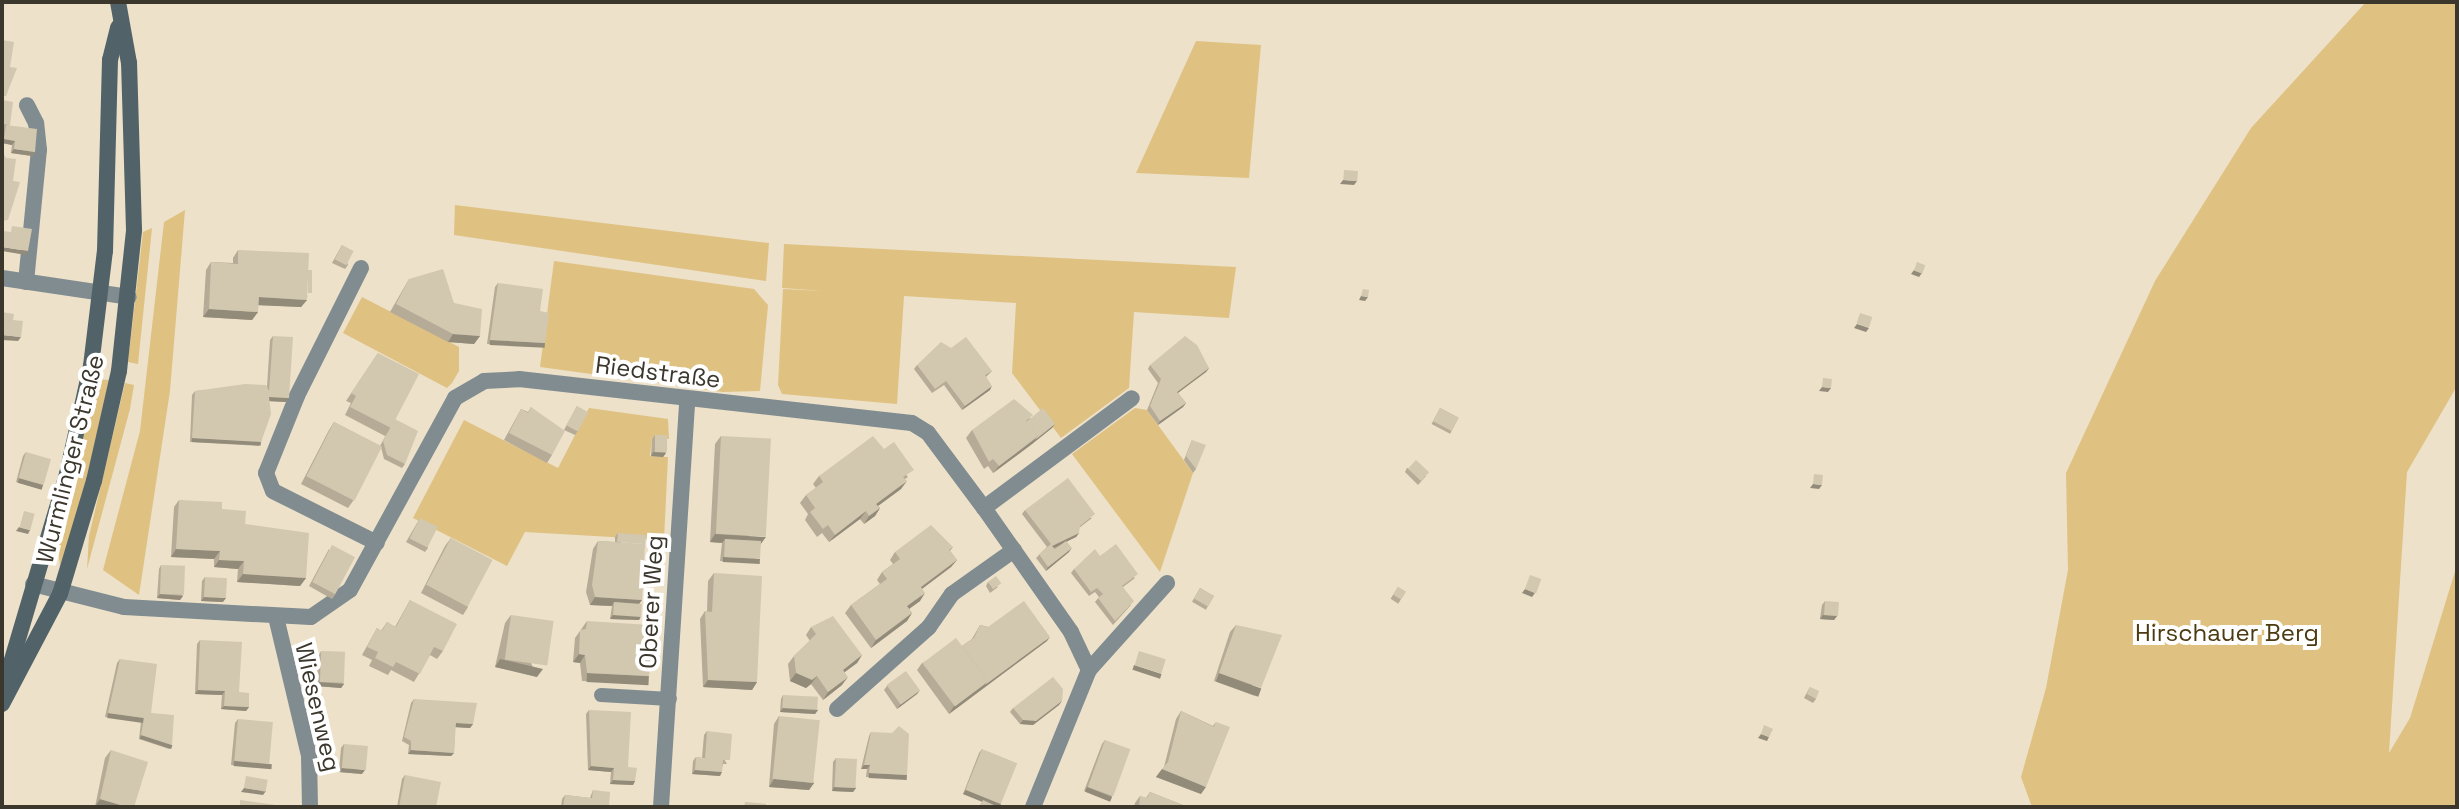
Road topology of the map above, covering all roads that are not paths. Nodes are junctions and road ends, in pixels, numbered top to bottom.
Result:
1 (118, 2) edge
2 (119, 22) junction
3 (27, 105) dead end
4 (361, 268) dead end
5 (2, 278) edge
6 (26, 282) junction
7 (101, 293) junction
8 (129, 297) junction
9 (1132, 398) dead end
10 (687, 400) junction
11 (984, 508) junction
12 (377, 543) junction
13 (1014, 550) junction
14 (1167, 583) dead end
15 (33, 584) junction
16 (60, 594) junction
17 (276, 617) junction
18 (1089, 670) junction
19 (5, 688) edge
20 (601, 695) dead end
21 (670, 699) junction
22 (2, 704) edge
23 (837, 709) dead end
24 (310, 807) edge
25 (661, 807) edge
26 (1033, 807) edge

1 - 2 main road, Wurmlinger Straße
2 - 7 main road, Wurmlinger Straße
2 - 8 main road, Wurmlinger Straße
3 - 6 street
4 - 12 street
5 - 6 street
6 - 7 street
7 - 8 street
7 - 15 main road, Wurmlinger Straße
8 - 16 main road, Wurmlinger Straße
9 - 11 street
10 - 11 street, Riedstraße
10 - 12 street, Riedstraße
10 - 21 street, Oberer Weg
11 - 13 street, Riedstraße
12 - 17 street, Riedstraße
13 - 18 street, Riedstraße
13 - 23 street
14 - 18 street
15 - 16 street, Riedstraße
15 - 19 main road, Wurmlinger Straße
16 - 17 street, Riedstraße
16 - 19 main road, Wurmlinger Straße
17 - 24 street, Wiesenweg
18 - 26 street
19 - 22 main road, Wurmlinger Straße
20 - 21 lane
21 - 25 street, Oberer Weg

